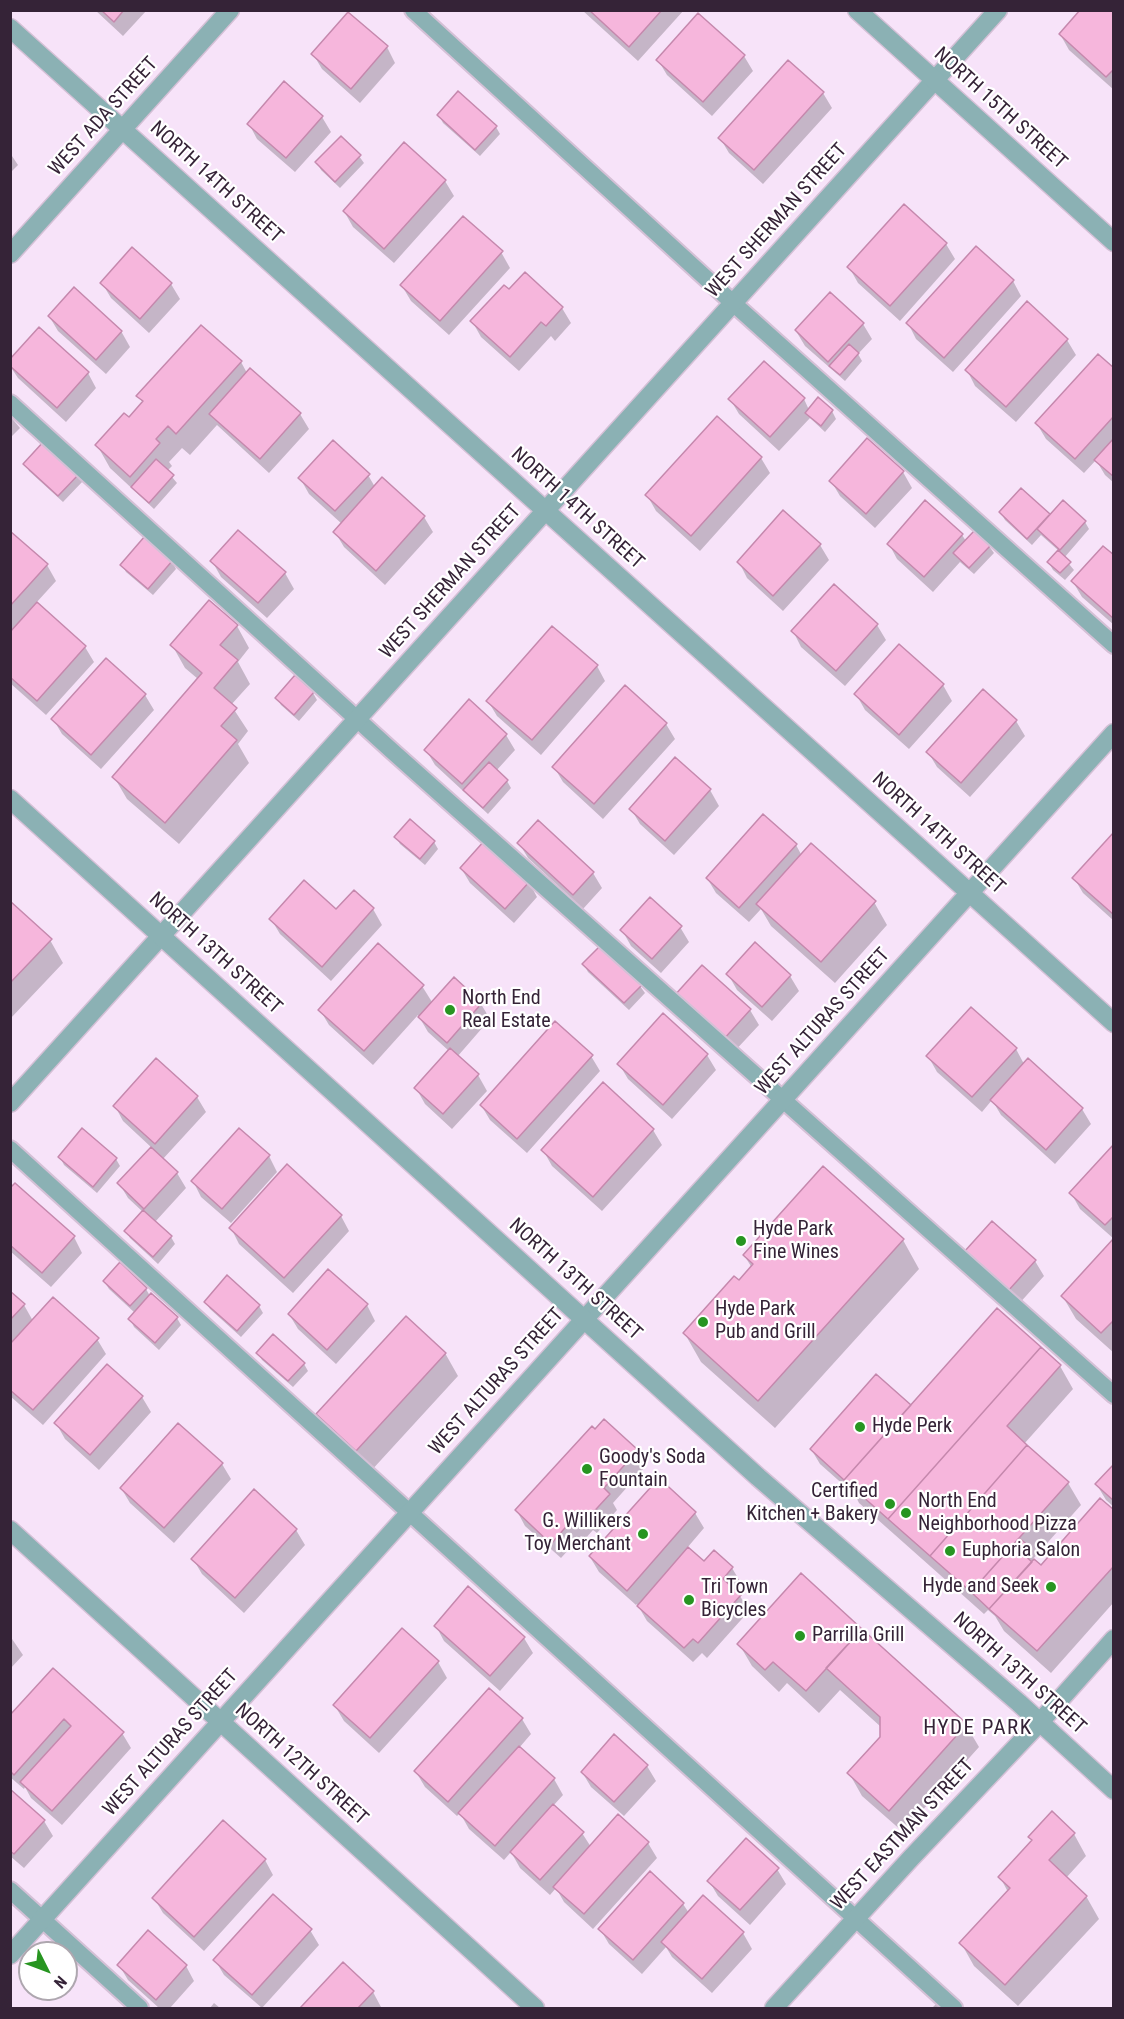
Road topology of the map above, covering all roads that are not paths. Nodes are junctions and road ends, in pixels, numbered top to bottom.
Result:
1 (230, 10) edge
2 (412, 10) edge
3 (857, 10) edge
4 (998, 10) edge
5 (10, 28) edge
6 (935, 81) junction
7 (123, 129) junction
8 (1113, 242) edge
9 (10, 254) edge
10 (734, 303) junction
11 (10, 403) edge
12 (546, 511) junction
13 (1113, 645) edge
14 (357, 719) junction
15 (1113, 733) edge
16 (10, 798) edge
17 (969, 892) junction
18 (162, 936) junction
19 (1113, 1023) edge
20 (783, 1099) junction
21 (10, 1103) edge
22 (10, 1149) edge
23 (584, 1319) junction
24 (1113, 1395) edge
25 (410, 1512) junction
26 (10, 1530) edge
27 (1113, 1639) edge
28 (221, 1722) junction
29 (1040, 1722) junction
30 (1113, 1790) edge
31 (10, 1890) edge
32 (856, 1918) junction
33 (43, 1919) junction
34 (10, 1955) edge
35 (140, 2008) edge
36 (535, 2008) edge
37 (774, 2008) edge
38 (954, 2008) edge

1 - 7 street, WEST ADA STREET
2 - 10 lane
3 - 6 street, NORTH 15TH STREET
4 - 6 street, WEST SHERMAN STREET
5 - 7 street, NORTH 14TH STREET
6 - 8 street, NORTH 15TH STREET
6 - 10 street, WEST SHERMAN STREET
7 - 9 street, WEST ADA STREET
7 - 12 street, NORTH 14TH STREET
10 - 12 street, WEST SHERMAN STREET
10 - 13 lane
11 - 14 lane
12 - 14 street, WEST SHERMAN STREET
12 - 17 street, NORTH 14TH STREET
14 - 18 street, WEST SHERMAN STREET
14 - 20 lane
15 - 17 street, WEST ALTURAS STREET
16 - 18 street, NORTH 13TH STREET
17 - 19 street, NORTH 14TH STREET
17 - 20 street, WEST ALTURAS STREET
18 - 21 street, WEST SHERMAN STREET
18 - 23 street, NORTH 13TH STREET
20 - 23 street, WEST ALTURAS STREET
20 - 24 lane
22 - 25 lane
23 - 25 street, WEST ALTURAS STREET
23 - 29 street, NORTH 13TH STREET
25 - 28 street, WEST ALTURAS STREET
25 - 32 lane
26 - 28 street, NORTH 12TH STREET
27 - 29 street, WEST EASTMAN STREET
28 - 33 street, WEST ALTURAS STREET
28 - 36 street, NORTH 12TH STREET
29 - 30 street, NORTH 13TH STREET
29 - 32 street, WEST EASTMAN STREET
31 - 33 lane
32 - 37 street, WEST EASTMAN STREET
32 - 38 lane
33 - 34 street, WEST ALTURAS STREET
33 - 35 lane

